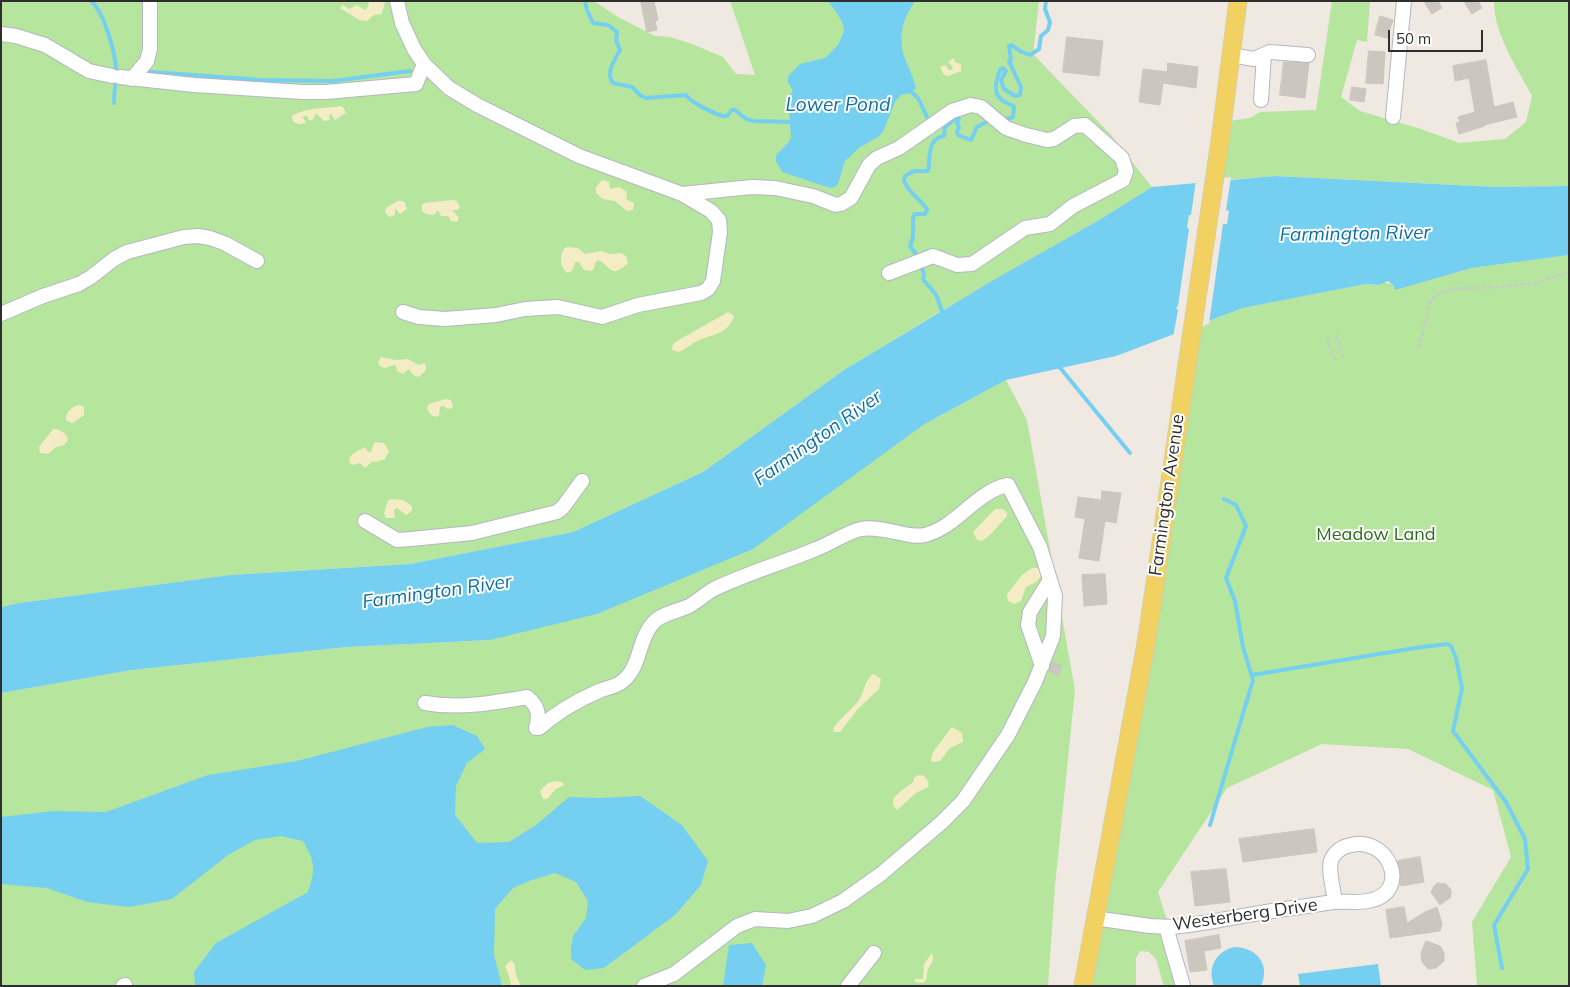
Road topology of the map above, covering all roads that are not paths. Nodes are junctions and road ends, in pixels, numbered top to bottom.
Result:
1 (150, 1) edge
2 (397, 1) edge
3 (1238, 1) edge
4 (1404, 1) edge
5 (1, 34) edge
6 (1231, 55) junction
7 (1264, 55) junction
8 (1308, 55) dead end
9 (424, 64) junction
10 (121, 78) junction
11 (443, 82) junction
12 (416, 84) junction
13 (1261, 100) dead end
14 (1393, 117) dead end
15 (682, 194) junction
16 (257, 261) dead end
17 (889, 273) dead end
18 (403, 312) dead end
19 (1, 314) edge
20 (613, 315) junction
21 (601, 324) dead end
22 (582, 481) dead end
23 (364, 521) dead end
24 (1050, 580) junction
25 (1042, 666) junction
26 (425, 703) dead end
27 (1335, 902) junction
28 (1094, 918) junction
29 (1166, 927) junction
30 (874, 953) dead end
31 (644, 986) edge
32 (848, 986) edge
33 (1083, 986) edge
34 (1183, 986) edge

1 - 10 street
2 - 9 street
3 - 6 main road, Farmington Avenue
4 - 14 street
5 - 10 street
6 - 7 street
6 - 28 main road, Farmington Avenue
7 - 8 street
7 - 13 street
9 - 11 street
9 - 12 street
10 - 12 street
11 - 12 street
11 - 15 street
15 - 17 street
15 - 20 street
16 - 19 street
18 - 20 street
20 - 21 street
22 - 23 street
24 - 25 street
24 - 25 street
24 - 26 street
25 - 31 street
27 - 27 street, Westerberg Drive
27 - 29 street, Westerberg Drive
28 - 29 street, Westerberg Drive
28 - 33 main road, Farmington Avenue
29 - 34 street
30 - 32 street

